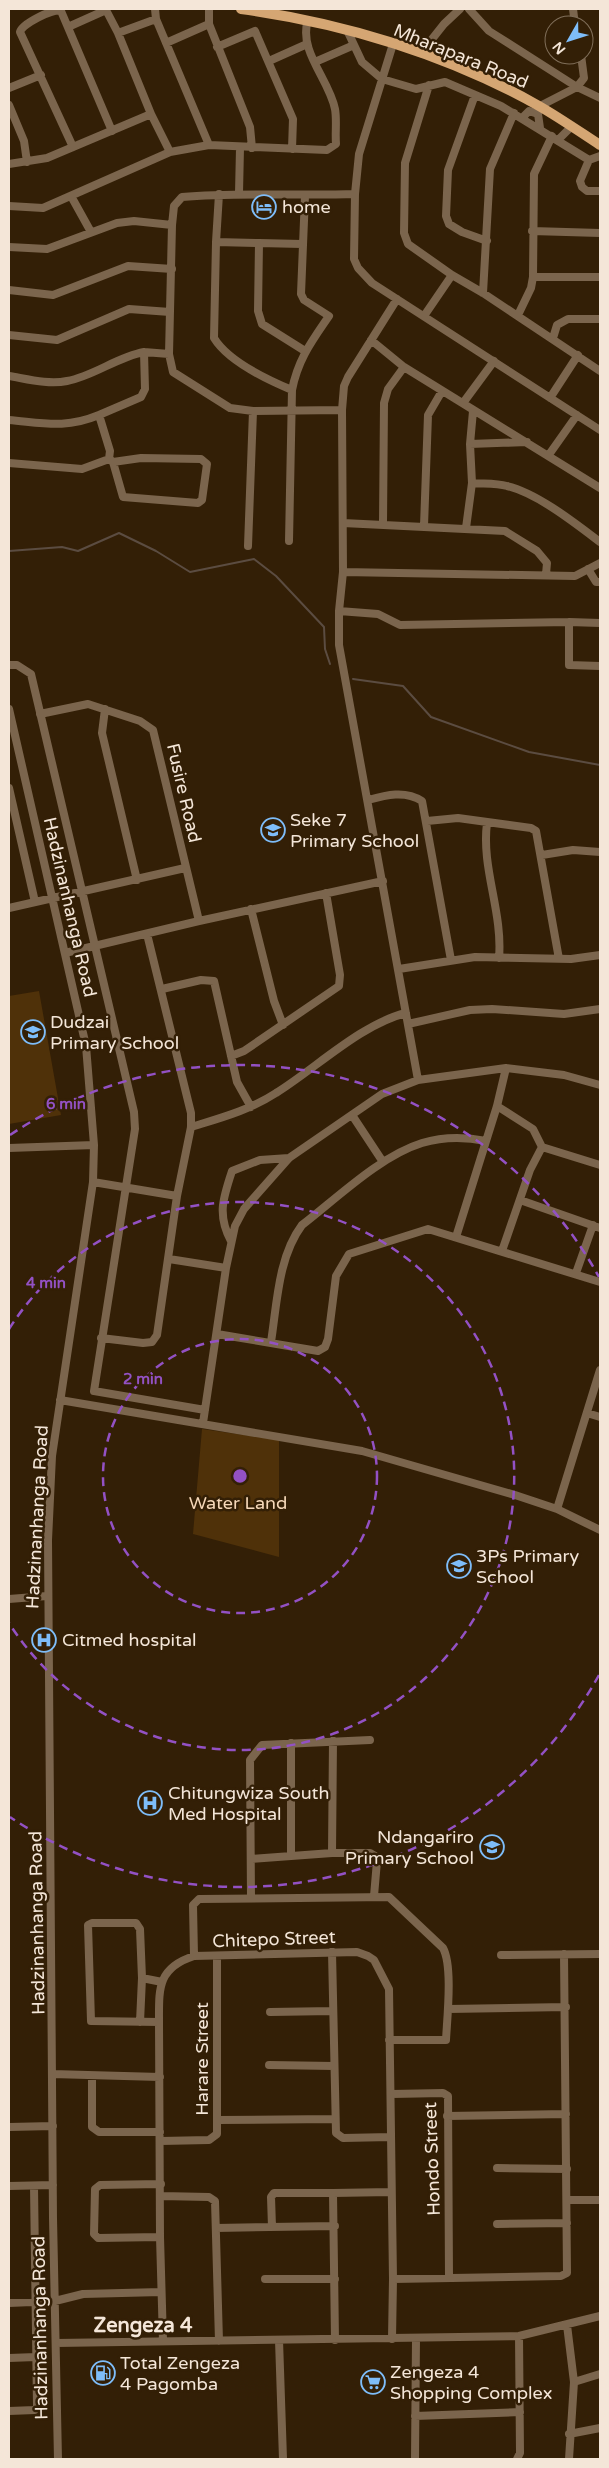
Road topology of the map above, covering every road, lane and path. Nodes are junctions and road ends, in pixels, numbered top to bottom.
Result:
1 (155, 9) edge
2 (209, 9) edge
3 (242, 9) edge
4 (460, 9) edge
5 (469, 9) edge
6 (277, 11) edge
7 (156, 19) junction
8 (308, 20) junction
9 (209, 24) junction
10 (68, 28) junction
11 (347, 30) junction
12 (118, 33) junction
13 (166, 42) junction
14 (307, 44) junction
15 (354, 44) junction
16 (393, 44) junction
17 (217, 47) junction
18 (421, 53) junction
19 (269, 61) junction
20 (316, 62) junction
21 (582, 65) edge
22 (41, 75) junction
23 (382, 79) junction
24 (429, 85) junction
25 (577, 86) junction
26 (9, 88) edge
27 (475, 95) junction
28 (600, 98) edge
29 (9, 105) edge
30 (539, 110) junction
31 (150, 114) junction
32 (518, 115) junction
33 (571, 127) junction
34 (540, 128) junction
35 (112, 131) junction
36 (555, 138) junction
37 (209, 145) junction
38 (600, 145) edge
39 (73, 147) junction
40 (240, 148) junction
41 (252, 148) junction
42 (292, 149) junction
43 (170, 152) junction
44 (600, 156) edge
45 (589, 160) junction
46 (27, 162) junction
47 (9, 164) edge
48 (600, 191) edge
49 (239, 193) junction
50 (219, 194) junction
51 (355, 194) junction
52 (71, 196) junction
53 (305, 196) junction
54 (9, 206) edge
55 (172, 225) junction
56 (532, 231) junction
57 (90, 232) junction
58 (600, 233) edge
59 (486, 241) junction
60 (216, 242) junction
61 (259, 243) junction
62 (302, 244) junction
63 (9, 247) edge
64 (172, 269) junction
65 (452, 275) junction
66 (533, 276) junction
67 (600, 277) edge
68 (9, 290) edge
69 (483, 292) junction
70 (398, 299) junction
71 (170, 312) junction
72 (518, 315) junction
73 (424, 316) junction
74 (600, 319) edge
75 (9, 335) edge
76 (552, 338) junction
77 (371, 340) junction
78 (305, 351) junction
79 (144, 352) junction
80 (169, 354) junction
81 (578, 355) junction
82 (494, 361) junction
83 (404, 367) junction
84 (600, 371) edge
85 (9, 376) edge
86 (292, 390) junction
87 (442, 390) junction
88 (550, 398) junction
89 (463, 403) junction
90 (293, 410) junction
91 (342, 410) junction
92 (253, 411) junction
93 (473, 411) junction
94 (99, 415) junction
95 (577, 415) junction
96 (9, 420) edge
97 (600, 430) edge
98 (527, 442) junction
99 (470, 444) junction
100 (548, 456) junction
101 (111, 461) junction
102 (9, 463) edge
103 (472, 483) junction
104 (600, 488) edge
105 (343, 523) junction
106 (383, 524) junction
107 (424, 526) junction
108 (466, 528) junction
109 (289, 541) dead end
110 (600, 542) edge
111 (248, 546) dead end
112 (600, 563) edge
113 (588, 569) junction
114 (344, 572) junction
115 (546, 574) junction
116 (600, 582) edge
117 (339, 611) junction
118 (568, 622) junction
119 (600, 623) edge
120 (9, 665) edge
121 (600, 666) edge
122 (9, 709) edge
123 (105, 709) junction
124 (40, 714) junction
125 (9, 788) edge
126 (368, 800) junction
127 (427, 821) junction
128 (487, 823) junction
129 (600, 852) edge
130 (542, 855) junction
131 (185, 868) junction
132 (137, 880) junction
133 (384, 881) junction
134 (83, 892) junction
135 (326, 893) junction
136 (53, 898) junction
137 (35, 902) junction
138 (9, 908) edge
139 (251, 909) junction
140 (199, 921) junction
141 (147, 934) junction
142 (95, 947) junction
143 (65, 953) junction
144 (600, 955) edge
145 (499, 958) junction
146 (559, 959) junction
147 (452, 960) junction
148 (399, 969) junction
149 (162, 988) junction
150 (600, 1010) edge
151 (406, 1013) junction
152 (408, 1024) junction
153 (283, 1025) junction
154 (231, 1056) junction
155 (506, 1068) junction
156 (418, 1080) junction
157 (600, 1085) edge
158 (497, 1106) junction
159 (251, 1107) junction
160 (352, 1114) junction
161 (190, 1127) junction
162 (486, 1141) junction
163 (94, 1145) junction
164 (542, 1146) junction
165 (9, 1148) edge
166 (289, 1158) junction
167 (383, 1162) junction
168 (600, 1163) edge
169 (93, 1182) junction
170 (125, 1186) junction
171 (176, 1196) junction
172 (520, 1200) junction
173 (596, 1226) edge
174 (456, 1237) junction
175 (231, 1241) junction
176 (502, 1251) junction
177 (169, 1259) junction
178 (226, 1268) junction
179 (576, 1274) junction
180 (600, 1282) edge
181 (217, 1334) junction
182 (102, 1338) junction
183 (271, 1342) junction
184 (600, 1370) edge
185 (60, 1400) junction
186 (205, 1410) junction
187 (587, 1413) junction
188 (600, 1417) edge
189 (203, 1423) junction
190 (557, 1509) junction
191 (600, 1530) edge
192 (47, 1596) junction
193 (9, 1599) edge
194 (370, 1740) dead end
195 (333, 1742) junction
196 (291, 1743) junction
197 (332, 1853) junction
198 (291, 1856) junction
199 (252, 1859) junction
200 (374, 1896) junction
201 (251, 1898) junction
202 (332, 1952) junction
203 (564, 1954) junction
204 (600, 1954) edge
205 (501, 1955) dead end
206 (194, 1956) junction
207 (217, 1956) junction
208 (142, 1978) junction
209 (162, 1982) junction
210 (566, 2007) junction
211 (448, 2009) junction
212 (333, 2011) junction
213 (270, 2012) dead end
214 (140, 2022) junction
215 (158, 2022) junction
216 (390, 2040) junction
217 (269, 2065) dead end
218 (334, 2066) junction
219 (52, 2074) junction
220 (92, 2076) junction
221 (160, 2077) junction
222 (392, 2094) junction
223 (566, 2114) junction
224 (447, 2116) junction
225 (334, 2119) junction
226 (218, 2120) junction
227 (53, 2126) junction
228 (9, 2127) edge
229 (160, 2132) junction
230 (390, 2137) junction
231 (160, 2141) junction
232 (497, 2168) dead end
233 (567, 2169) junction
234 (161, 2184) junction
235 (9, 2186) edge
236 (34, 2186) junction
237 (53, 2186) junction
238 (392, 2192) junction
239 (333, 2193) junction
240 (161, 2196) junction
241 (568, 2200) junction
242 (600, 2200) edge
243 (567, 2223) junction
244 (497, 2224) dead end
245 (335, 2226) junction
246 (272, 2227) junction
247 (216, 2228) junction
248 (160, 2237) junction
249 (450, 2278) junction
250 (265, 2279) dead end
251 (335, 2279) junction
252 (393, 2279) junction
253 (161, 2292) junction
254 (55, 2301) junction
255 (35, 2302) junction
256 (9, 2303) edge
257 (600, 2316) edge
258 (567, 2325) junction
259 (519, 2336) junction
260 (392, 2339) junction
261 (416, 2339) junction
262 (278, 2340) junction
263 (335, 2340) junction
264 (163, 2341) junction
265 (219, 2341) junction
266 (56, 2343) junction
267 (36, 2357) junction
268 (9, 2358) edge
269 (600, 2374) edge
270 (574, 2382) junction
271 (9, 2410) edge
272 (520, 2412) junction
273 (416, 2416) junction
274 (600, 2428) edge
275 (569, 2434) junction
276 (58, 2459) edge
277 (283, 2459) edge
278 (416, 2459) edge
279 (517, 2459) edge
280 (569, 2459) edge

1 - 7 street
2 - 9 street
3 - 6 main road, Mharapara Road
4 - 18 street
5 - 25 street
6 - 8 main road, Mharapara Road
7 - 12 street
7 - 13 street
8 - 11 main road, Mharapara Road
8 - 14 street
9 - 13 street
9 - 17 street
10 - 12 street
10 - 22 street
10 - 35 street
11 - 15 street
11 - 16 main road, Mharapara Road
12 - 31 street
13 - 37 street
14 - 19 street
14 - 20 street
15 - 20 street
15 - 23 street
16 - 18 main road, Mharapara Road
16 - 23 street
17 - 19 street
17 - 41 street
18 - 30 main road, Mharapara Road
19 - 42 street
20 - 42 street
21 - 25 street
22 - 26 street
22 - 39 street
23 - 24 street
23 - 51 street
24 - 27 street
24 - 65 street
25 - 28 street
25 - 30 street
27 - 32 street
27 - 59 street
29 - 46 street
30 - 32 street
30 - 33 main road, Mharapara Road
30 - 34 street
31 - 35 street
31 - 43 street
32 - 34 street
32 - 59 street
33 - 36 street
33 - 38 main road, Mharapara Road
34 - 36 street
35 - 39 street
36 - 45 street
36 - 56 street
37 - 40 street
37 - 43 street
39 - 46 street
40 - 41 street
40 - 49 street
41 - 42 street
43 - 52 street
44 - 45 street
45 - 48 street
46 - 47 street
49 - 50 street
49 - 53 street
50 - 55 street
50 - 60 street
51 - 53 street
51 - 70 street
52 - 54 street
52 - 57 street
53 - 62 street
55 - 57 street
55 - 64 street
56 - 58 street
56 - 66 street
57 - 63 street
59 - 69 street
60 - 61 street
60 - 86 street
61 - 62 street
61 - 78 street
62 - 78 street
64 - 68 street
64 - 71 street
65 - 69 street
65 - 73 street
66 - 67 street
66 - 72 street
69 - 72 street
70 - 73 street
70 - 77 street
71 - 75 street
71 - 80 street
72 - 76 street
73 - 82 street
74 - 76 street
76 - 81 street
77 - 83 street
77 - 91 street
78 - 86 street
79 - 80 street
79 - 85 street
79 - 94 street
80 - 92 street
81 - 84 street
81 - 88 street
82 - 88 street
82 - 89 street
83 - 87 street
83 - 106 street
86 - 90 street
87 - 89 street
87 - 107 street
88 - 95 street
89 - 93 street
90 - 91 street
90 - 92 street
90 - 109 street
91 - 105 street
92 - 111 street
93 - 98 street
93 - 99 street
94 - 96 street
94 - 101 street
95 - 97 street
95 - 100 street
98 - 99 street
98 - 100 street
99 - 103 street
100 - 104 street
101 - 101 street
101 - 102 street
103 - 108 street
103 - 110 street
105 - 106 street
105 - 114 street
106 - 107 street
107 - 108 street
108 - 115 street
112 - 113 street
113 - 115 street
113 - 116 street
114 - 115 street
114 - 117 street
117 - 118 street
117 - 126 street
118 - 119 street
118 - 121 street
120 - 124 street
122 - 136 street, Hadzinanhanga Road
123 - 124 street, Fusire Road
123 - 131 street, Fusire Road
123 - 132 street
124 - 134 street
125 - 137 street
126 - 127 street
126 - 133 street
127 - 128 street
127 - 147 street
128 - 130 street
128 - 145 street
129 - 130 street
130 - 146 street
131 - 132 street
131 - 140 street, Fusire Road
132 - 134 street
133 - 135 street
133 - 148 street
134 - 136 street
134 - 142 street
135 - 139 street
135 - 153 street
136 - 137 street
136 - 143 street, Hadzinanhanga Road
137 - 138 street
139 - 140 street
139 - 153 street
140 - 141 street
141 - 142 street
141 - 149 street
142 - 143 street
142 - 170 street
143 - 163 street, Hadzinanhanga Road
144 - 146 street
145 - 146 street
145 - 147 street
147 - 148 street
148 - 151 street
149 - 154 street
149 - 161 street
150 - 152 street
151 - 152 street
151 - 159 street
152 - 156 street
153 - 154 street
154 - 159 street
155 - 156 street
155 - 157 street
155 - 158 street
156 - 160 street
158 - 162 street
158 - 164 street
159 - 161 street
160 - 166 street
160 - 167 street
161 - 171 street
162 - 167 street
162 - 174 street
163 - 165 street
163 - 169 street, Hadzinanhanga Road
164 - 168 street
164 - 172 street
166 - 175 street
166 - 175 street
167 - 183 street
169 - 170 street
169 - 185 street, Hadzinanhanga Road
170 - 171 street
170 - 182 street
171 - 177 street
172 - 173 street
172 - 176 street
173 - 179 street
174 - 176 street
174 - 183 street
175 - 178 street
176 - 179 street
177 - 178 street
177 - 182 street
178 - 181 street
179 - 180 street
181 - 183 street
181 - 186 street
182 - 186 street
184 - 187 street
185 - 189 street
185 - 192 street, Hadzinanhanga Road
186 - 189 street
187 - 188 street
187 - 190 street
189 - 190 street
190 - 191 street
192 - 193 street
192 - 219 street, Hadzinanhanga Road
194 - 195 street
195 - 196 street
195 - 197 street
196 - 198 street
196 - 199 street
197 - 198 street
197 - 200 street
198 - 199 street
199 - 201 street
200 - 201 street
200 - 211 street
201 - 206 street
202 - 207 street, Chitepo Street
202 - 212 street
202 - 216 street, Chitepo Street
203 - 204 street
203 - 205 street
203 - 210 street
206 - 207 street, Chitepo Street
206 - 209 street, Chitepo Street
207 - 226 street, Harare Street
208 - 209 street
208 - 214 street
208 - 214 street
209 - 215 street
210 - 211 street
210 - 223 street
211 - 216 street
212 - 213 street
212 - 218 street
214 - 215 street
215 - 221 street
216 - 222 street, Chitepo Street
217 - 218 street
218 - 225 street
219 - 220 street
219 - 227 street, Hadzinanhanga Road
220 - 221 street
220 - 229 street
221 - 229 street
222 - 224 street, Hondo Street
222 - 230 street, Chitepo Street
223 - 224 street
223 - 233 street
224 - 249 street, Hondo Street
225 - 226 street
225 - 230 street
226 - 231 street, Harare Street
227 - 228 street
227 - 237 street, Hadzinanhanga Road
229 - 231 street
230 - 238 street, Chitepo Street
231 - 234 street
232 - 233 street
233 - 241 street
234 - 240 street
234 - 248 street
235 - 236 street
236 - 237 street
236 - 255 street
237 - 254 street, Hadzinanhanga Road
238 - 239 street
238 - 252 street, Chitepo Street
239 - 245 street
239 - 246 street
240 - 247 street
240 - 248 street
241 - 242 street
241 - 243 street
243 - 244 street
243 - 249 street
245 - 246 street
245 - 251 street
246 - 247 street
247 - 265 street
248 - 253 street
249 - 252 street
250 - 251 street
251 - 263 street
252 - 260 street, Chitepo Street
253 - 254 street
253 - 264 street
254 - 255 street
254 - 266 street, Hadzinanhanga Road
255 - 256 street
255 - 267 street
257 - 258 street
258 - 259 street
258 - 270 street
259 - 261 street
259 - 272 street
260 - 261 street
260 - 263 street
261 - 273 street
262 - 263 street
262 - 265 street
262 - 277 street
264 - 265 street
264 - 266 street
266 - 276 street, Hadzinanhanga Road
267 - 268 street
267 - 271 street
269 - 270 street
270 - 275 street
272 - 273 street
272 - 279 street
273 - 278 street
274 - 275 street
275 - 280 street

